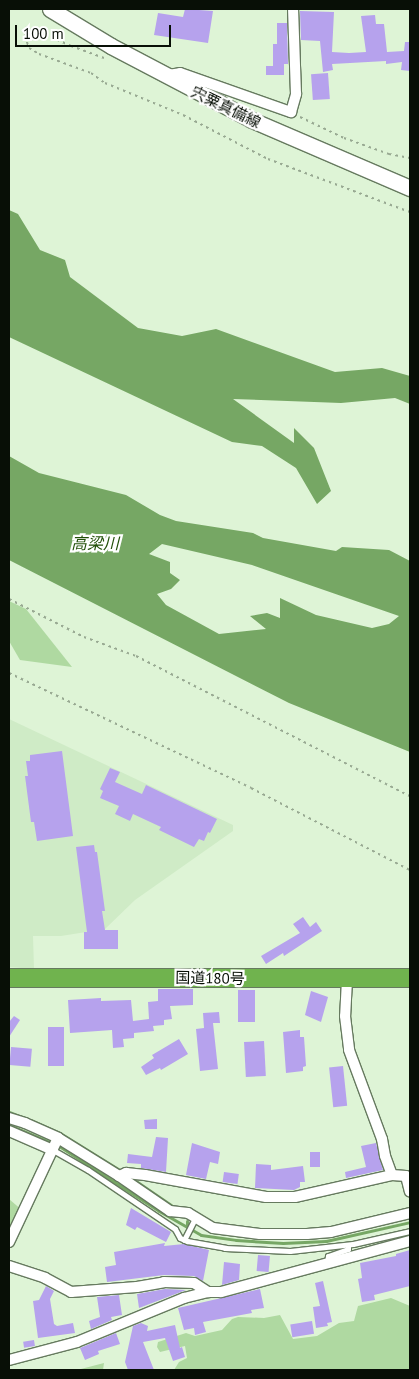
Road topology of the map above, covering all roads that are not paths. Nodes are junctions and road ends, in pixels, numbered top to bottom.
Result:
1 (50, 9) edge
2 (293, 9) edge
3 (164, 76) junction
4 (410, 188) edge
5 (9, 978) edge
6 (410, 978) edge
7 (347, 980) junction
8 (9, 1118) edge
9 (9, 1132) edge
10 (56, 1144) junction
11 (122, 1174) junction
12 (392, 1175) junction
13 (410, 1192) edge
14 (410, 1213) edge
15 (194, 1220) junction
16 (410, 1230) edge
17 (184, 1240) junction
18 (410, 1241) edge
19 (9, 1242) edge
20 (348, 1245) junction
21 (327, 1263) junction
22 (9, 1266) edge
23 (208, 1292) junction
24 (9, 1360) edge

1 - 3 main road, 宍粟真備線
2 - 3 street
3 - 4 main road, 宍粟真備線
5 - 7 highway, 国道180号
6 - 7 highway, 国道180号
7 - 12 street
8 - 10 street
9 - 10 street
10 - 11 street
10 - 17 lane
10 - 19 street
11 - 12 street
11 - 15 street
12 - 13 street
14 - 15 street
15 - 17 lane
16 - 20 lane
17 - 20 lane
18 - 21 street
20 - 21 lane
21 - 23 street
22 - 23 street
23 - 24 street

